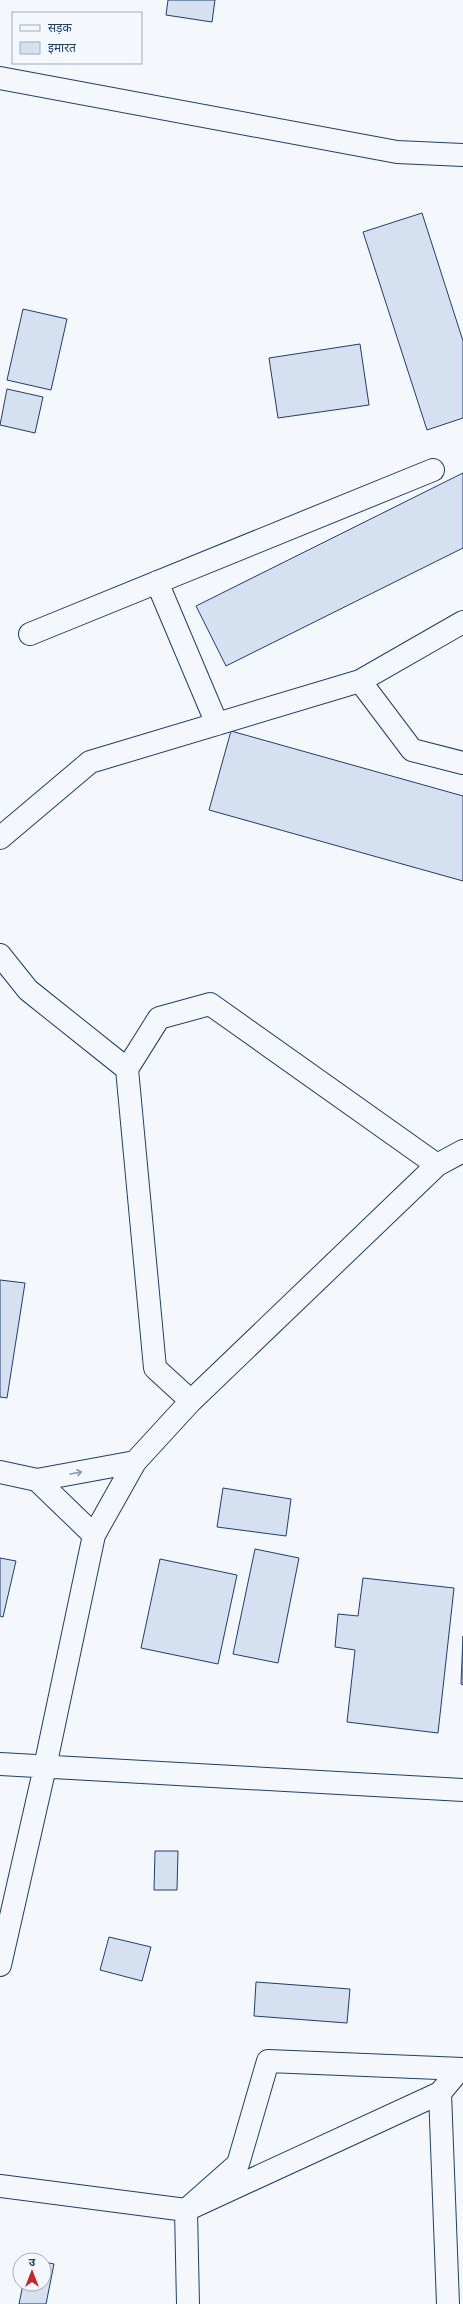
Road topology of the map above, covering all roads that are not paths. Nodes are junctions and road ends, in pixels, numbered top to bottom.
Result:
1 (0, 78) edge
2 (463, 155) edge
3 (433, 470) dead end
4 (157, 582) junction
5 (463, 622) edge
6 (30, 634) dead end
7 (360, 681) junction
8 (216, 724) junction
9 (463, 763) edge
10 (0, 838) edge
11 (0, 955) edge
12 (127, 1069) junction
13 (463, 1151) edge
14 (437, 1165) junction
15 (191, 1401) junction
16 (135, 1462) junction
17 (0, 1472) edge
18 (38, 1480) junction
19 (94, 1535) junction
20 (0, 1764) edge
21 (45, 1767) junction
22 (463, 1790) edge
23 (0, 1965) edge
24 (461, 2069) edge
25 (440, 2093) junction
26 (0, 2186) edge
27 (186, 2210) junction
28 (188, 2304) edge
29 (448, 2304) edge

1 - 2 street
3 - 4 street
4 - 6 street
4 - 8 street
5 - 7 street
7 - 8 street
7 - 9 street
8 - 10 street
11 - 12 street
12 - 14 street
12 - 15 street
13 - 14 street
14 - 15 street
15 - 16 street
18 -> 16 street
16 - 19 street
17 - 18 street
18 - 19 street
19 - 21 street
20 - 21 street
21 - 22 street
21 - 23 street
24 - 25 street
24 - 27 street
25 - 27 street
25 - 29 street
26 - 27 street
27 - 28 street

